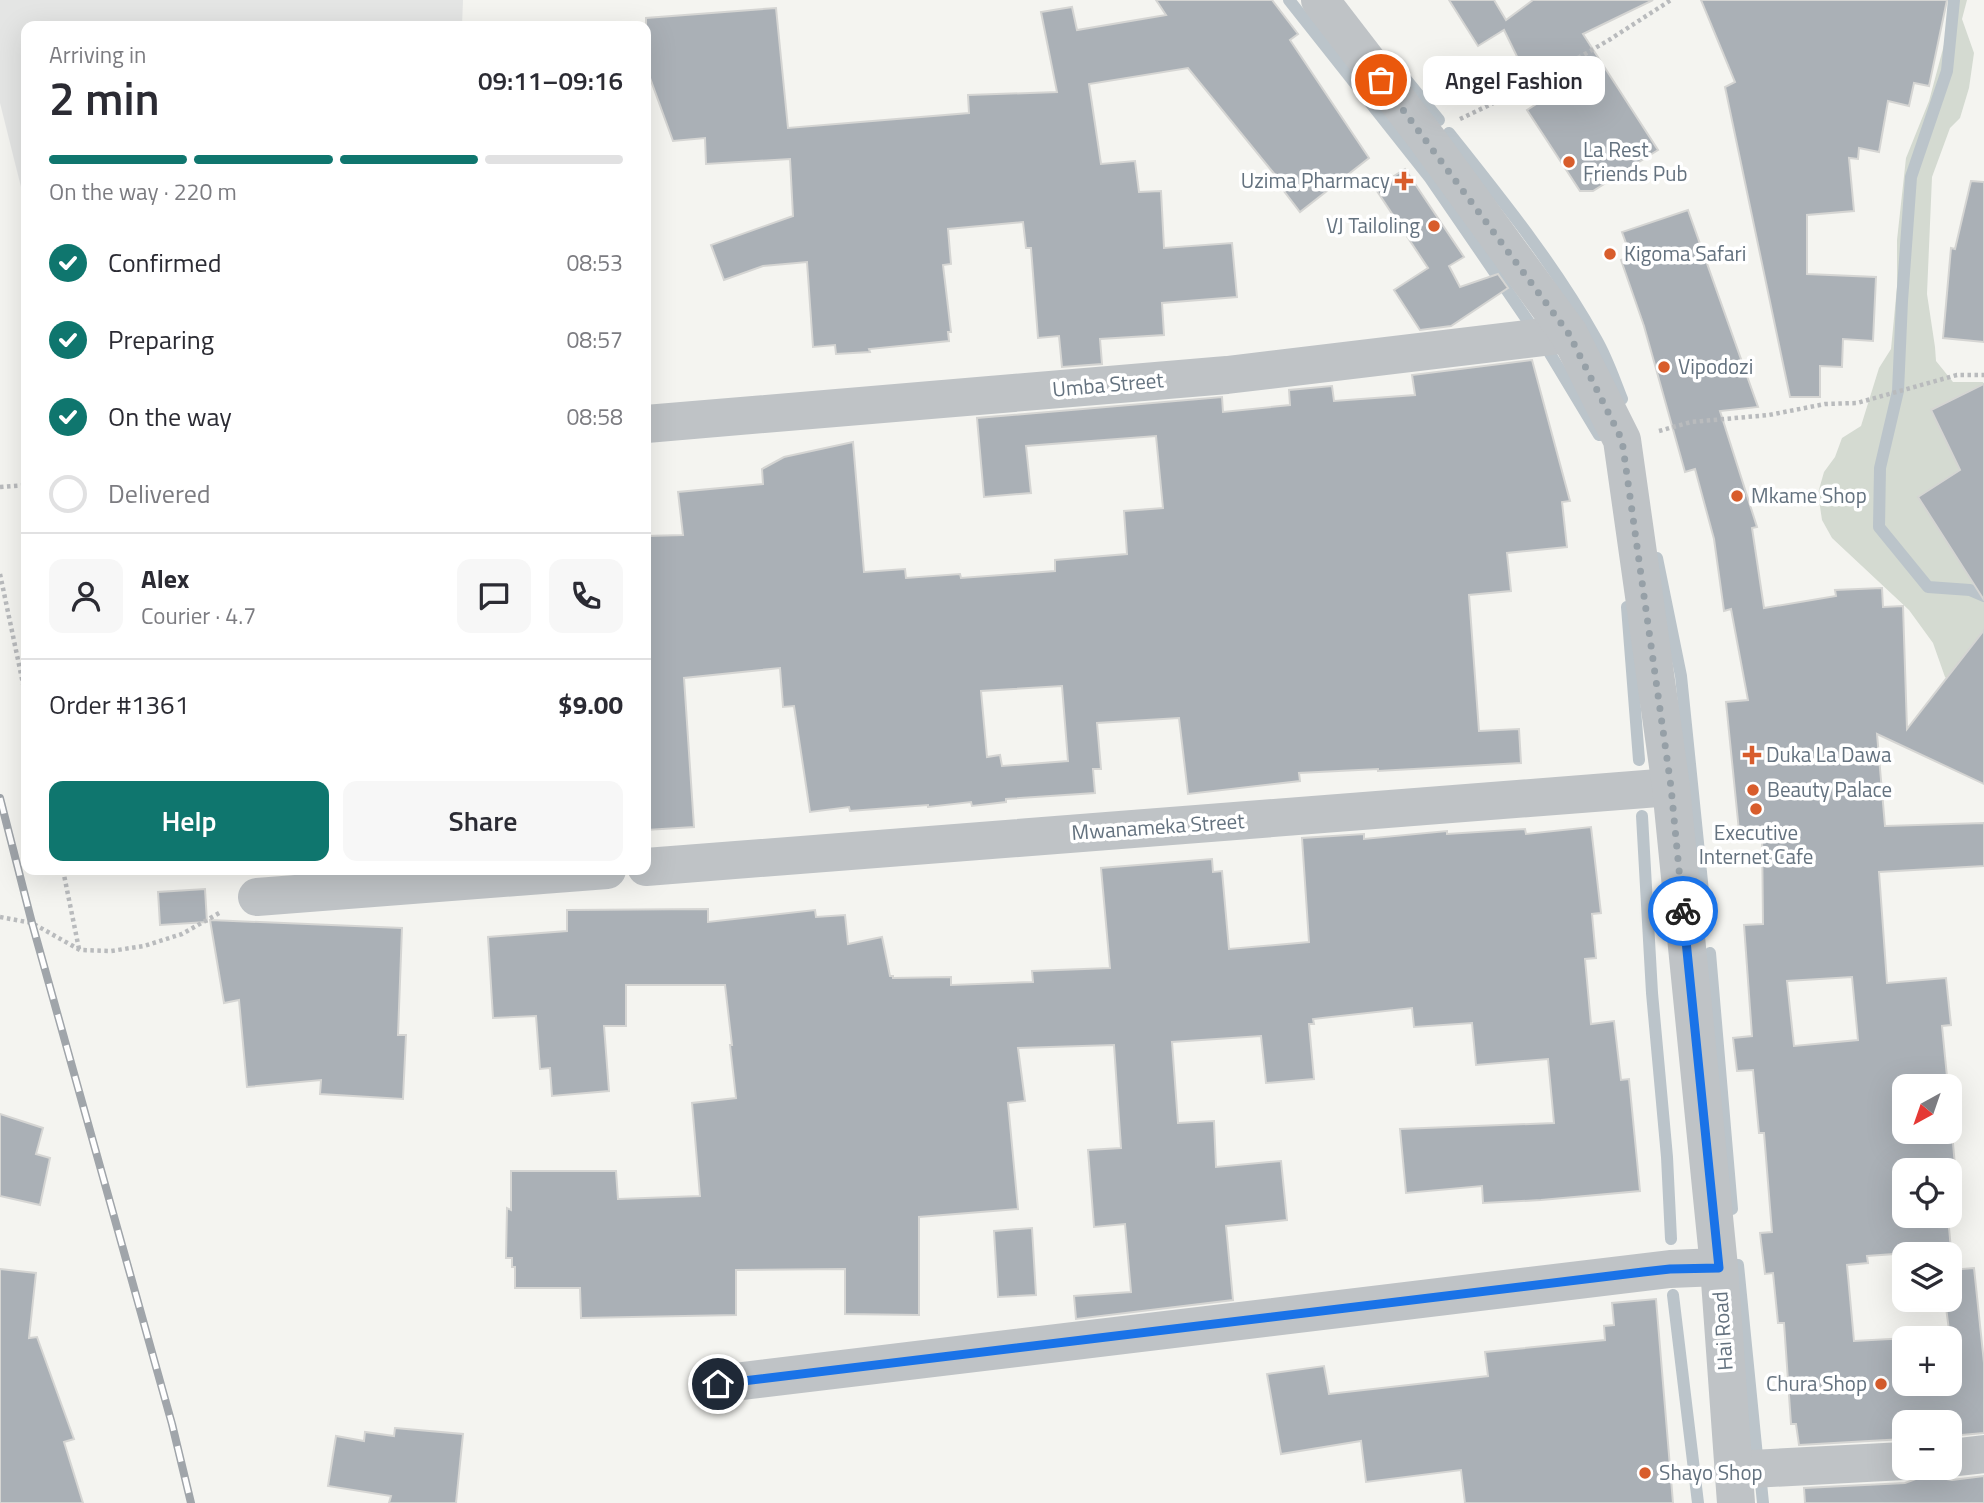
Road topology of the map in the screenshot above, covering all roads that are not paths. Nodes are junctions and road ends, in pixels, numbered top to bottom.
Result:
1 (1320, 0) edge
2 (1569, 334) junction
3 (651, 424) edge
4 (1671, 787) junction
5 (651, 867) edge
6 (542, 875) edge
7 (257, 897) road end
8 (1719, 1268) junction
9 (718, 1384) dead end
10 (1984, 1454) edge
11 (1962, 1457) edge
12 (1892, 1463) edge
13 (1734, 1486) edge

1 - 2 street, Hai Road
2 - 3 street, Umba Street
2 - 4 street, Hai Road
4 - 5 street, Mwanameka Street
4 - 8 street, Hai Road
6 - 7 street
8 - 9 street
8 - 13 street, Hai Road
10 - 11 street
12 - 13 street

